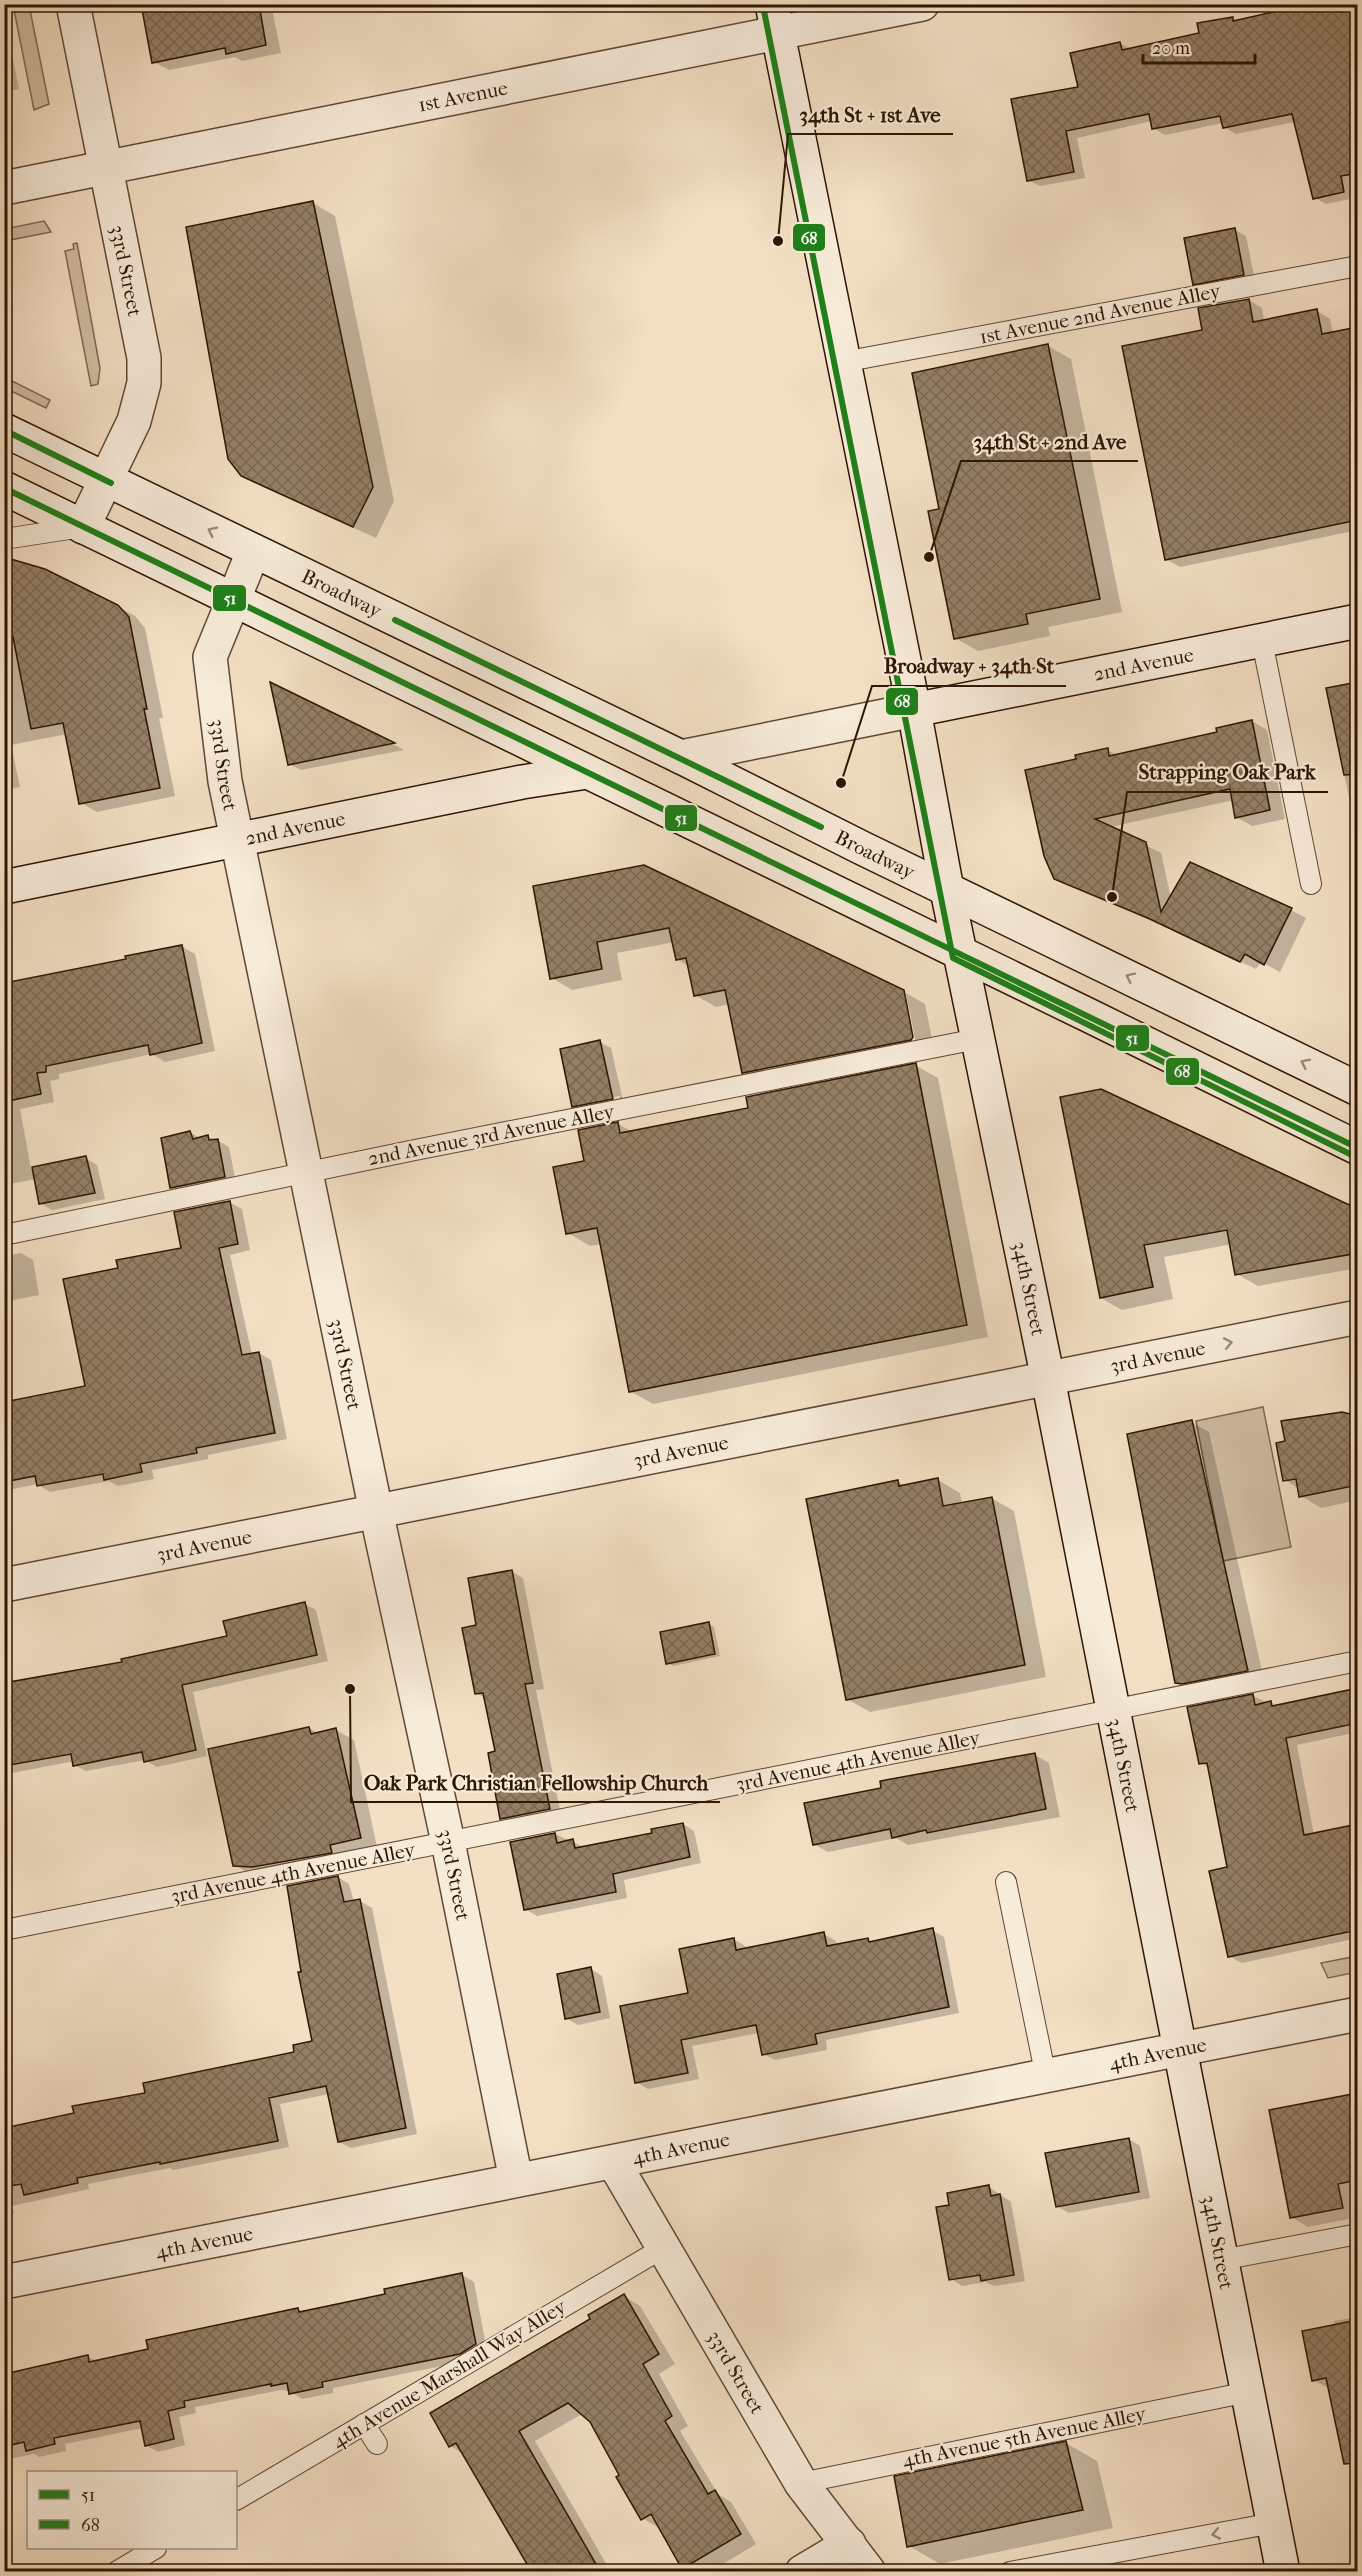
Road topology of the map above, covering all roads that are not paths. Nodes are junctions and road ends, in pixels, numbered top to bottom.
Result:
1 (73, 4) edge
2 (922, 4) edge
3 (775, 19) edge
4 (106, 167) junction
5 (4, 188) edge
6 (1358, 266) edge
7 (843, 362) junction
8 (4, 430) edge
9 (107, 480) junction
10 (4, 488) edge
11 (83, 527) junction
12 (4, 539) edge
13 (253, 552) junction
14 (233, 601) junction
15 (1358, 621) edge
16 (1262, 640) junction
17 (914, 710) junction
18 (681, 756) junction
19 (587, 772) junction
20 (239, 840) junction
21 (1311, 884) dead end
22 (4, 887) edge
23 (947, 890) junction
24 (961, 954) junction
25 (978, 1039) junction
26 (1358, 1089) edge
27 (1358, 1148) edge
28 (306, 1172) junction
29 (4, 1235) edge
30 (1358, 1317) edge
31 (1047, 1378) junction
32 (376, 1511) junction
33 (4, 1585) edge
34 (1358, 1661) edge
35 (1113, 1710) junction
36 (448, 1842) junction
37 (1006, 1881) dead end
38 (4, 1930) edge
39 (1358, 2014) edge
40 (1179, 2050) junction
41 (1046, 2077) junction
42 (614, 2163) junction
43 (516, 2180) junction
44 (1358, 2234) edge
45 (663, 2248) junction
46 (1221, 2260) junction
47 (4, 2282) edge
48 (1248, 2392) junction
49 (364, 2424) junction
50 (377, 2444) dead end
51 (801, 2483) junction
52 (237, 2499) edge
53 (1273, 2523) junction
54 (849, 2544) junction
55 (153, 2549) edge
56 (116, 2571) edge
57 (802, 2571) edge
58 (869, 2571) edge
59 (1010, 2571) edge
60 (1283, 2571) edge

1 - 4 street, 33rd Street
2 - 3 street, 1st Avenue
3 - 4 street, 1st Avenue
3 - 7 street, 34th Street
4 - 5 street, 1st Avenue
4 - 9 street, 33rd Street
6 - 7 lane, 1st Avenue 2nd Avenue Alley
7 - 17 street, 34th Street
8 - 9 street, Broadway
9 - 11 street, 33rd Street
13 -> 9 street, Broadway
10 - 11 street
11 - 12 lane
11 - 14 street
13 - 14 street, 33rd Street
13 - 18 street, Broadway
14 - 19 street
14 - 20 street, 33rd Street
15 - 16 street, 2nd Avenue
16 - 17 street, 2nd Avenue
16 - 21 lane
17 - 18 street, 2nd Avenue
17 - 23 street, 34th Street
18 - 23 street, Broadway
19 - 20 street, 2nd Avenue
19 - 24 street
20 - 22 street, 2nd Avenue
20 - 28 street, 33rd Street
23 - 24 street, 34th Street
26 -> 23 street, Broadway
24 - 25 street, 34th Street
24 - 27 street
25 - 28 lane, 2nd Avenue 3rd Avenue Alley
25 - 31 street, 34th Street
28 - 29 lane, 2nd Avenue 3rd Avenue Alley
28 - 32 street, 33rd Street
31 -> 30 street, 3rd Avenue
31 - 32 street, 3rd Avenue
31 - 35 street, 34th Street
32 - 33 street, 3rd Avenue
32 - 36 street, 33rd Street
34 - 35 lane, 3rd Avenue 4th Avenue Alley
35 - 36 lane, 3rd Avenue 4th Avenue Alley
35 - 40 street, 34th Street
36 - 38 lane, 3rd Avenue 4th Avenue Alley
36 - 43 street, 33rd Street
37 - 41 lane
39 - 40 street, 4th Avenue
40 - 41 street, 4th Avenue
40 - 46 street, 34th Street
41 - 42 street, 4th Avenue
42 - 43 street, 4th Avenue
42 - 45 street, 33rd Street
43 - 47 street, 4th Avenue
44 - 46 lane
45 - 49 lane, 4th Avenue Marshall Way Alley
45 - 51 street, 33rd Street
46 - 48 street, 34th Street
48 - 51 lane, 4th Avenue 5th Avenue Alley
48 - 53 street, 34th Street
49 - 50 lane
49 - 52 lane, 4th Avenue Marshall Way Alley
51 - 54 street, 33rd Street
53 -> 59 lane
53 - 60 street, 34th Street
54 - 57 street
54 - 58 street, 33rd Street
55 - 56 lane

